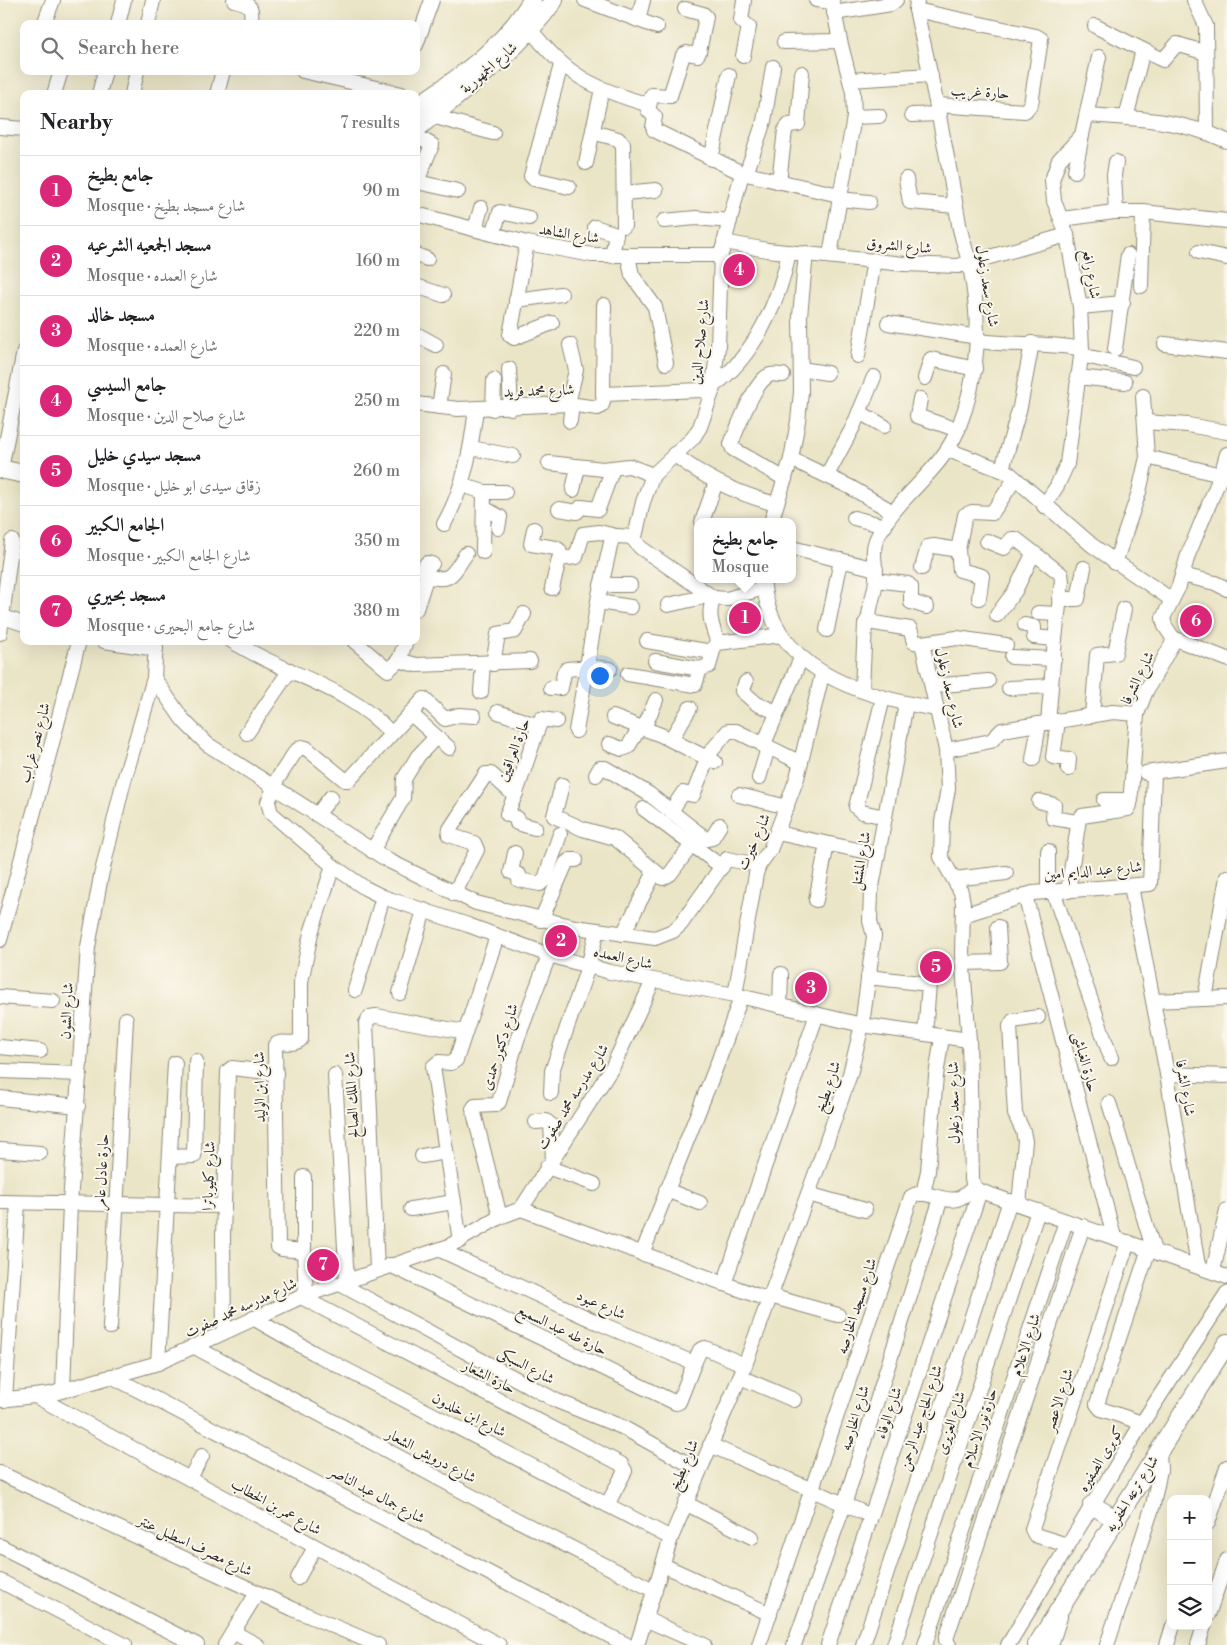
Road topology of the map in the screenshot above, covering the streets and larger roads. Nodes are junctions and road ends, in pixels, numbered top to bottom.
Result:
1 (53, 0) edge
2 (124, 0) edge
3 (153, 0) edge
4 (234, 0) edge
5 (432, 0) edge
6 (532, 0) edge
7 (585, 0) edge
8 (643, 0) edge
9 (744, 0) edge
10 (816, 0) edge
11 (896, 0) edge
12 (1194, 0) edge
13 (546, 2) edge
14 (833, 5) edge
15 (917, 5) edge
16 (685, 9) dead end
17 (46, 20) edge
18 (119, 20) edge
19 (149, 20) edge
20 (251, 20) edge
21 (638, 20) junction
22 (1095, 26) dead end
23 (657, 27) dead end
24 (531, 30) junction
25 (420, 34) edge
26 (840, 41) junction
27 (784, 42) dead end
28 (1143, 50) junction
29 (1206, 53) junction
30 (743, 56) dead end
31 (1099, 57) dead end
32 (561, 65) junction
33 (773, 67) dead end
34 (802, 73) dead end
35 (60, 75) edge
36 (104, 75) edge
37 (136, 75) edge
38 (221, 75) edge
39 (320, 75) edge
40 (729, 75) dead end
41 (931, 75) junction
42 (850, 80) junction
43 (602, 89) junction
44 (55, 90) edge
45 (100, 90) edge
46 (133, 90) edge
47 (218, 90) edge
48 (385, 90) edge
49 (649, 105) junction
50 (422, 107) edge
51 (939, 110) junction
52 (912, 115) dead end
53 (1088, 115) junction
54 (878, 116) dead end
55 (854, 117) junction
56 (1126, 118) junction
57 (0, 127) edge
58 (20, 129) edge
59 (594, 130) junction
60 (1207, 132) junction
61 (492, 133) dead end
62 (1082, 136) junction
63 (420, 138) edge
64 (1227, 141) edge
65 (711, 159) junction
66 (1116, 162) dead end
67 (586, 163) dead end
68 (1076, 171) dead end
69 (744, 173) junction
70 (420, 175) edge
71 (906, 179) dead end
72 (779, 182) junction
73 (420, 184) edge
74 (569, 187) dead end
75 (656, 190) dead end
76 (458, 191) dead end
77 (624, 193) junction
78 (839, 197) junction
79 (869, 202) dead end
80 (956, 206) junction
81 (481, 208) dead end
82 (1116, 212) junction
83 (1144, 212) junction
84 (420, 215) edge
85 (529, 218) dead end
86 (1062, 219) junction
87 (664, 221) dead end
88 (730, 221) junction
89 (1227, 221) edge
90 (624, 226) dead end
91 (595, 227) dead end
92 (476, 229) junction
93 (493, 234) junction
94 (1067, 235) junction
95 (527, 244) junction
96 (723, 249) junction
97 (790, 252) junction
98 (1199, 252) dead end
99 (806, 253) junction
100 (830, 255) junction
101 (1128, 255) dead end
102 (612, 256) junction
103 (628, 256) junction
104 (1227, 258) edge
105 (874, 260) junction
106 (969, 264) junction
107 (1142, 286) dead end
108 (420, 287) edge
109 (561, 294) dead end
110 (444, 295) dead end
111 (516, 300) junction
112 (1123, 304) junction
113 (604, 305) dead end
114 (1080, 307) junction
115 (552, 323) dead end
116 (888, 323) dead end
117 (420, 336) edge
118 (978, 339) junction
119 (1032, 343) junction
120 (1165, 344) dead end
121 (436, 345) dead end
122 (570, 346) dead end
123 (1115, 349) dead end
124 (1082, 352) junction
125 (1227, 352) edge
126 (858, 356) dead end
127 (666, 363) dead end
128 (1132, 367) dead end
129 (801, 368) junction
130 (509, 369) dead end
131 (975, 369) junction
132 (20, 371) edge
133 (827, 373) dead end
134 (444, 374) dead end
135 (783, 376) dead end
136 (874, 377) dead end
137 (1077, 377) junction
138 (925, 378) dead end
139 (494, 380) dead end
140 (1125, 382) dead end
141 (712, 389) junction
142 (603, 395) junction
143 (1143, 396) dead end
144 (920, 399) dead end
145 (570, 404) junction
146 (420, 405) edge
147 (439, 407) junction
148 (511, 408) junction
149 (476, 409) junction
150 (493, 409) junction
151 (859, 412) junction
152 (570, 422) dead end
153 (1145, 422) junction
154 (884, 426) dead end
155 (958, 430) junction
156 (1227, 432) edge
157 (471, 448) junction
158 (948, 450) junction
159 (674, 454) junction
160 (1227, 454) edge
161 (513, 456) dead end
162 (1147, 457) junction
163 (791, 459) junction
164 (549, 463) dead end
165 (578, 467) junction
166 (612, 468) junction
167 (0, 469) edge
168 (1002, 469) junction
169 (20, 473) edge
170 (653, 475) junction
171 (827, 475) junction
172 (1221, 475) junction
173 (1015, 478) junction
174 (785, 479) junction
175 (716, 482) junction
176 (462, 485) junction
177 (573, 490) dead end
178 (484, 492) junction
179 (505, 492) dead end
180 (776, 504) junction
181 (1044, 506) junction
182 (484, 508) junction
183 (559, 509) dead end
184 (893, 512) junction
185 (703, 518) edge
186 (772, 518) edge
187 (854, 518) dead end
188 (444, 524) dead end
189 (885, 526) junction
190 (498, 528) dead end
191 (534, 528) dead end
192 (616, 536) junction
193 (633, 538) junction
194 (987, 541) dead end
195 (12, 542) dead end
196 (796, 549) edge
197 (958, 550) junction
198 (483, 552) dead end
199 (466, 554) dead end
200 (1033, 554) junction
201 (561, 557) junction
202 (841, 560) junction
203 (1116, 562) junction
204 (922, 568) dead end
205 (1084, 568) dead end
206 (876, 574) junction
207 (1182, 574) junction
208 (763, 584) edge
209 (601, 585) junction
210 (630, 585) dead end
211 (552, 588) dead end
212 (1227, 589) edge
213 (420, 597) edge
214 (711, 597) junction
215 (979, 598) dead end
216 (1059, 599) junction
217 (1172, 600) junction
218 (598, 602) junction
219 (668, 604) dead end
220 (631, 607) dead end
221 (927, 607) dead end
222 (1124, 609) dead end
223 (1038, 613) dead end
224 (524, 614) dead end
225 (1057, 614) junction
226 (997, 615) dead end
227 (3, 617) junction
228 (869, 618) junction
229 (20, 623) edge
230 (1025, 625) dead end
231 (827, 630) dead end
232 (0, 632) edge
233 (782, 635) junction
234 (1173, 638) junction
235 (1055, 639) junction
236 (648, 640) dead end
237 (922, 643) junction
238 (79, 645) edge
239 (156, 645) edge
240 (238, 645) edge
241 (359, 645) edge
242 (405, 645) edge
243 (715, 648) junction
244 (801, 658) junction
245 (1054, 659) junction
246 (1227, 659) edge
247 (399, 660) junction
248 (530, 661) dead end
249 (655, 661) dead end
250 (488, 664) junction
251 (589, 667) junction
252 (610, 669) dead end
253 (290, 670) junction
254 (700, 670) junction
255 (628, 674) dead end
256 (822, 674) junction
257 (154, 678) junction
258 (988, 681) dead end
259 (746, 682) dead end
260 (932, 686) junction
261 (1050, 686) junction
262 (552, 688) dead end
263 (1009, 688) dead end
264 (862, 690) junction
265 (481, 692) dead end
266 (883, 698) junction
267 (656, 700) dead end
268 (906, 704) junction
269 (690, 708) dead end
270 (937, 709) junction
271 (498, 712) dead end
272 (777, 712) junction
273 (410, 713) junction
274 (1137, 714) junction
275 (474, 716) dead end
276 (1092, 716) junction
277 (613, 717) dead end
278 (556, 721) dead end
279 (1048, 723) junction
280 (539, 726) junction
281 (642, 727) junction
282 (576, 731) dead end
283 (247, 733) dead end
284 (390, 733) junction
285 (436, 737) junction
286 (671, 740) junction
287 (609, 744) dead end
288 (766, 747) junction
289 (449, 748) dead end
290 (946, 750) junction
291 (1033, 759) dead end
292 (712, 760) junction
293 (1227, 761) edge
294 (802, 763) junction
295 (1068, 769) dead end
296 (1134, 772) junction
297 (1154, 773) junction
298 (596, 775) dead end
299 (759, 778) dead end
300 (562, 785) dead end
301 (273, 788) junction
302 (516, 792) junction
303 (739, 795) dead end
304 (331, 797) dead end
305 (1104, 800) dead end
306 (1130, 800) junction
307 (1039, 801) dead end
308 (523, 805) dead end
309 (787, 807) junction
310 (644, 809) dead end
311 (671, 811) junction
312 (317, 814) junction
313 (885, 818) junction
314 (517, 819) junction
315 (1077, 822) junction
316 (720, 825) dead end
317 (535, 828) dead end
318 (560, 834) dead end
319 (777, 834) junction
320 (696, 840) junction
321 (827, 844) junction
322 (372, 851) junction
323 (1048, 851) dead end
324 (515, 853) dead end
325 (878, 854) junction
326 (576, 860) dead end
327 (759, 865) junction
328 (333, 866) junction
329 (722, 867) junction
330 (655, 872) junction
331 (1006, 873) dead end
332 (1227, 877) edge
333 (954, 879) junction
334 (551, 881) junction
335 (1132, 886) junction
336 (1050, 891) junction
337 (1068, 891) junction
338 (454, 894) junction
339 (1025, 895) junction
340 (383, 897) junction
341 (816, 900) dead end
342 (476, 903) junction
343 (424, 910) junction
344 (963, 915) junction
345 (541, 920) junction
346 (468, 925) junction
347 (998, 927) dead end
348 (597, 930) junction
349 (623, 934) junction
350 (497, 936) junction
351 (0, 940) edge
352 (549, 955) junction
353 (963, 962) junction
354 (588, 967) junction
355 (781, 974) dead end
356 (868, 977) junction
357 (653, 981) junction
358 (355, 990) dead end
359 (400, 993) dead end
360 (738, 996) junction
361 (0, 997) edge
362 (1227, 998) edge
363 (1205, 999) junction
364 (53, 1001) dead end
365 (1154, 1001) junction
366 (780, 1006) junction
367 (817, 1014) junction
368 (1038, 1017) dead end
369 (126, 1019) dead end
370 (862, 1025) junction
371 (465, 1032) junction
372 (925, 1034) junction
373 (942, 1037) junction
374 (969, 1040) junction
375 (0, 1047) edge
376 (40, 1051) dead end
377 (1111, 1058) dead end
378 (196, 1061) dead end
379 (175, 1063) dead end
380 (0, 1072) edge
381 (276, 1073) junction
382 (80, 1074) junction
383 (1167, 1074) junction
384 (335, 1075) dead end
385 (1227, 1076) edge
386 (551, 1094) dead end
387 (0, 1098) edge
388 (1109, 1102) dead end
389 (78, 1106) junction
390 (536, 1122) dead end
391 (0, 1150) edge
392 (40, 1152) dead end
393 (446, 1152) junction
394 (422, 1156) dead end
395 (170, 1157) junction
396 (550, 1163) junction
397 (304, 1177) dead end
398 (594, 1184) dead end
399 (977, 1189) junction
400 (666, 1190) junction
401 (808, 1194) junction
402 (923, 1194) junction
403 (941, 1198) junction
404 (0, 1202) edge
405 (454, 1202) junction
406 (18, 1203) junction
407 (117, 1203) junction
408 (700, 1203) dead end
409 (1014, 1203) junction
410 (70, 1204) junction
411 (167, 1205) junction
412 (224, 1206) junction
413 (411, 1209) dead end
414 (521, 1209) junction
415 (865, 1210) dead end
416 (1227, 1210) edge
417 (1038, 1211) junction
418 (500, 1217) junction
419 (1066, 1221) junction
420 (1083, 1226) junction
421 (1114, 1237) junction
422 (460, 1241) junction
423 (1128, 1242) junction
424 (440, 1250) junction
425 (1151, 1250) junction
426 (304, 1251) junction
427 (642, 1254) junction
428 (1198, 1266) junction
429 (384, 1267) junction
430 (1213, 1271) junction
431 (1227, 1276) edge
432 (343, 1283) junction
433 (724, 1284) junction
434 (1227, 1293) edge
435 (304, 1296) junction
436 (769, 1298) junction
437 (838, 1315) dead end
438 (253, 1318) junction
439 (110, 1327) dead end
440 (224, 1331) junction
441 (1227, 1343) edge
442 (193, 1346) junction
443 (695, 1361) junction
444 (158, 1363) junction
445 (742, 1371) junction
446 (111, 1376) junction
447 (63, 1390) junction
448 (37, 1396) junction
449 (2, 1400) edge
450 (794, 1400) dead end
451 (1142, 1423) junction
452 (710, 1445) junction
453 (1159, 1451) junction
454 (202, 1456) dead end
455 (1227, 1467) edge
456 (699, 1470) junction
457 (0, 1473) edge
458 (190, 1478) junction
459 (813, 1490) junction
460 (685, 1503) junction
461 (844, 1504) junction
462 (607, 1505) junction
463 (1092, 1505) junction
464 (1212, 1511) edge
465 (871, 1516) junction
466 (1117, 1520) junction
467 (752, 1537) dead end
468 (672, 1538) junction
469 (1067, 1545) junction
470 (0, 1546) edge
471 (315, 1547) junction
472 (1227, 1560) edge
473 (663, 1566) junction
474 (298, 1578) dead end
475 (0, 1581) edge
476 (655, 1590) junction
477 (257, 1593) junction
478 (1212, 1603) edge
479 (1063, 1605) junction
480 (770, 1614) junction
481 (645, 1620) junction
482 (1172, 1630) edge
483 (1203, 1630) edge
484 (233, 1632) junction
485 (125, 1645) edge
486 (197, 1645) edge
487 (225, 1645) edge
488 (257, 1645) edge
489 (378, 1645) edge
490 (498, 1645) edge
491 (627, 1645) edge
492 (637, 1645) edge
493 (704, 1645) edge
494 (759, 1645) edge
495 (794, 1645) edge
496 (828, 1645) edge
497 (863, 1645) edge
498 (894, 1645) edge
499 (925, 1645) edge
500 (949, 1645) edge
501 (1008, 1645) edge
502 (1037, 1645) edge
503 (1051, 1645) edge
504 (1108, 1645) edge
505 (1167, 1645) edge
506 (1198, 1645) edge

1 - 17 street
2 - 18 street
3 - 19 street
4 - 20 street
5 - 25 street
6 - 50 street, شارع الجمهورية
7 - 21 street
8 - 21 street
9 - 30 street
10 - 14 street
11 - 14 street
12 - 29 street
13 - 24 street, شارع الجمهورية
14 - 26 street
15 - 41 street, شارع سعد زعلول
15 - 51 street, حارة غريب
16 - 49 street
21 - 23 street
22 - 28 street
24 - 32 street
24 - 50 street, شارع الجمهورية
26 - 27 street
26 - 42 street
28 - 29 street
28 - 56 street
29 - 60 street
31 - 53 street, شارع رافع
32 - 43 street
32 - 74 street
33 - 69 street, شارع صلاح الدين
34 - 72 street
35 - 44 street
36 - 45 street
37 - 46 street
38 - 47 street
39 - 48 street
40 - 65 street
41 - 42 street
41 - 51 street, شارع سعد زعلول
42 - 55 street
43 - 49 street
43 - 59 street
49 - 65 street
50 - 61 street
51 - 52 street
51 - 80 street, شارع سعد زعلول
53 - 56 street
53 - 62 street, شارع رافع
54 - 55 street
55 - 78 street
56 - 60 street
57 - 58 street
59 - 67 street
59 - 77 street
60 - 64 street
62 - 68 street
62 - 86 street, شارع رافع
63 - 70 street
65 - 69 street
66 - 82 street
69 - 72 street
69 - 88 street, شارع صلاح الدين
71 - 80 street
72 - 78 street
73 - 76 street
75 - 77 street
77 - 90 street
78 - 79 street
78 - 100 street
80 - 106 street, شارع سعد زعلول
81 - 92 street
82 - 83 street
82 - 86 street
83 - 89 street
83 - 107 street
84 - 92 street, شارع الشاهد
85 - 93 street
86 - 94 street, شارع رافع
87 - 88 street
88 - 96 street, شارع صلاح الدين
91 - 102 street
92 - 93 street, شارع الشاهد
93 - 95 street, شارع الشاهد
94 - 106 street, شارع الشروق
94 - 114 street, شارع رافع
95 - 102 street, شارع الشاهد
95 - 111 street
96 - 97 street, شارع الشروق
96 - 103 street, شارع الشاهد
96 - 141 street, شارع صلاح الدين
97 - 99 street, شارع الشروق
97 - 141 street
98 - 104 street
99 - 100 street, شارع الشروق
99 - 129 street
100 - 105 street, شارع الشروق
101 - 112 street
102 - 103 street, شارع الشاهد
103 - 127 street
105 - 106 street, شارع الشروق
105 - 126 street
106 - 118 street, شارع سعد زعلول
108 - 110 street
109 - 111 street
111 - 115 street
112 - 114 street
112 - 123 street
113 - 142 street
114 - 124 street, شارع رافع
116 - 118 street
117 - 121 street
118 - 119 street
118 - 131 street, شارع سعد زعلول
119 - 124 street
119 - 168 street
120 - 125 street
122 - 145 street
124 - 128 street
124 - 137 street, شارع رافع
129 - 133 street
129 - 163 street
130 - 148 street
131 - 138 street
131 - 155 street, شارع سعد زعلول
132 - 167 street
134 - 147 street
135 - 174 street
136 - 151 street
137 - 140 street
137 - 181 street, شارع رافع
139 - 150 street
141 - 142 street
141 - 159 street, شارع صلاح الدين
142 - 145 street, شارع محمد فريد
143 - 153 street
144 - 155 street
145 - 148 street, شارع محمد فريد
145 - 152 street
146 - 147 street, شارع محمد فريد
147 - 149 street, شارع محمد فريد
148 - 150 street, شارع محمد فريد
149 - 150 street, شارع محمد فريد
149 - 157 street
151 - 154 street
151 - 171 street
153 - 156 street
153 - 162 street
155 - 158 street, شارع سعد زعلول
157 - 161 street
157 - 176 street
158 - 168 street
158 - 184 street, شارع سعد زعلول
159 - 170 street, شارع صلاح الدين
159 - 175 street
160 - 172 street
162 - 172 street
162 - 203 street
163 - 171 street
163 - 174 street
164 - 165 street
165 - 166 street
165 - 177 street
166 - 170 street
166 - 183 street
167 - 169 street
168 - 173 street
170 - 193 street, شارع صلاح الدين
171 - 184 street
172 - 207 street
173 - 181 street
173 - 197 street
174 - 180 street
175 - 180 street
175 - 185 street
176 - 178 street
176 - 188 street
178 - 179 street
178 - 182 street
180 - 186 street
181 - 203 street
182 - 190 street
182 - 198 street
184 - 189 street, شارع سعد زعلول
187 - 189 street
189 - 206 street, شارع سعد زعلول
191 - 201 street
192 - 193 street
192 - 201 street
192 - 209 street
193 - 214 street
194 - 200 street
195 - 227 street
196 - 202 street
197 - 204 street
197 - 215 street
199 - 213 street
200 - 216 street
200 - 226 street
201 - 211 street
202 - 206 street
202 - 231 street
203 - 217 street
205 - 216 street
206 - 221 street
206 - 228 street, شارع سعد زعلول
207 - 212 street
207 - 217 street
208 - 214 street
208 - 233 street
209 - 210 street
209 - 218 street
214 - 219 street
214 - 243 street
216 - 225 street
217 - 234 street
218 - 220 street
218 - 251 street
222 - 276 street
223 - 225 street
224 - 250 street
225 - 235 street
227 - 229 street
227 - 232 street
228 - 237 street, شارع سعد زعلول
228 - 264 street
230 - 235 street
233 - 243 street
233 - 244 street
234 - 246 street
234 - 274 street, شارع الشرفا
235 - 245 street
236 - 243 street
237 - 245 street
237 - 260 street, شارع سعد زعلول
238 - 351 street, شارع نصر غراب
239 - 257 street, شارع الشون
240 - 253 street
241 - 247 street
242 - 247 street
243 - 254 street
244 - 256 street
244 - 272 street
245 - 261 street
247 - 250 street
248 - 250 street
249 - 254 street
250 - 265 street
251 - 252 street
251 - 262 street
251 - 282 street
253 - 283 street
253 - 284 street
254 - 255 street
256 - 264 street
256 - 294 street, شارع خيرت
257 - 301 street, شارع العمده
257 - 382 street, شارع الشون
258 - 260 street
259 - 272 street
260 - 270 street, شارع سعد زعلول
261 - 263 street
261 - 279 street
264 - 266 street
266 - 268 street
266 - 313 street
267 - 281 street
268 - 270 street
268 - 313 street, شارع المشتل
269 - 286 street
270 - 290 street, شارع سعد زعلول
271 - 280 street
272 - 288 street
273 - 275 street
273 - 284 street
273 - 285 street
274 - 276 street
274 - 296 street, شارع الشرفا
276 - 279 street
277 - 281 street
278 - 280 street, حارة العراقيين
279 - 290 street
279 - 291 street
279 - 295 street
280 - 302 street, حارة العراقيين
281 - 286 street
281 - 287 street
284 - 301 street
285 - 289 street
285 - 322 street
286 - 292 street
288 - 292 street
288 - 294 street
288 - 299 street
290 - 333 street, شارع سعد زعلول
292 - 311 street
293 - 297 street
294 - 309 street, شارع خيرت
296 - 297 street
296 - 306 street, شارع الشرفا
297 - 335 street, شارع عبد الدايم امين
298 - 311 street
300 - 330 street
301 - 312 street, شارع العمده
301 - 328 street, شارع العمده
302 - 314 street
302 - 338 street, حارة العراقيين
303 - 309 street
304 - 312 street
305 - 306 street
306 - 315 street
307 - 315 street
308 - 314 street
309 - 319 street, شارع خيرت
310 - 320 street
311 - 320 street
312 - 322 street, شارع العمده
313 - 325 street, شارع المشتل
314 - 317 street
315 - 337 street
316 - 320 street
318 - 334 street
319 - 321 street
319 - 327 street, شارع خيرت
320 - 329 street
320 - 330 street
321 - 325 street
321 - 341 street
322 - 338 street, شارع العمده
323 - 336 street
324 - 334 street
325 - 356 street, شارع المشتل
326 - 334 street
327 - 329 street
327 - 360 street, شارع خيرت
328 - 340 street, شارع العمده
328 - 381 street, شارع ابن الوليد
329 - 349 street, شارع العمده
330 - 349 street
331 - 333 street
332 - 363 street
333 - 344 street, شارع سعد زعلول
334 - 345 street
335 - 337 street, شارع عبد الدايم امين
335 - 365 street, شارع الشرفا
336 - 337 street, شارع عبد الدايم امين
336 - 339 street, شارع عبد الدايم امين
336 - 377 street
338 - 342 street, شارع العمده
339 - 344 street, شارع عبد الدايم امين
339 - 421 street, حارة الغباشى
340 - 343 street, شارع العمده
340 - 358 street
342 - 345 street, شارع العمده
342 - 346 street
343 - 346 street, شارع العمده
343 - 359 street
344 - 353 street, شارع سعد زعلول
345 - 348 street, شارع العمده
346 - 350 street, شارع العمده
347 - 353 street
348 - 349 street, شارع العمده
348 - 354 street
350 - 352 street, شارع العمده
350 - 371 street
352 - 354 street, شارع العمده
352 - 418 street, شارع دكتور حمدى
353 - 374 street, شارع سعد زعلول
354 - 357 street, شارع العمده
354 - 386 street
355 - 366 street
356 - 370 street, شارع المشتل
356 - 372 street
357 - 360 street, شارع العمده
357 - 396 street, شارع مدرسه محمد صفوت
360 - 366 street, شارع العمده
360 - 400 street, شارع خيرت
361 - 364 street
362 - 363 street
363 - 365 street
365 - 383 street, شارع الشرفا
366 - 367 street, شارع العمده
367 - 370 street, شارع العمده
367 - 433 street
368 - 409 street, شارع الحاج عبد الرحمن
369 - 407 street, حارة عادل عامر
370 - 372 street, شارع العمده
370 - 401 street, شارع بطيخ
371 - 393 street
371 - 429 street, شارع الملك الصالح
372 - 373 street, شارع العمده
373 - 374 street, شارع العمده
373 - 402 street
374 - 399 street, شارع سعد زعلول
375 - 376 street
378 - 395 street
379 - 395 street
380 - 382 street
381 - 412 street, شارع كليوباترا
381 - 426 street, شارع ابن الوليد
382 - 389 street, شارع الشون
383 - 385 street
383 - 428 street, شارع الشرفا
384 - 432 street
387 - 389 street
388 - 425 street
389 - 410 street, شارع الشون
390 - 396 street
391 - 392 street
393 - 394 street
393 - 405 street
395 - 411 street
396 - 398 street
396 - 414 street, شارع مدرسه محمد صفوت
397 - 426 street
399 - 403 street
399 - 409 street
399 - 465 street, شارع الوفاء
400 - 408 street
400 - 427 street, شارع خيرت
401 - 415 street
401 - 436 street, شارع بطيخ
402 - 403 street
402 - 459 street, شارع مسجد الخارصه
403 - 461 street, شارع الخارصه
404 - 406 street
405 - 413 street
405 - 422 street
406 - 410 street
406 - 449 street
407 - 410 street
407 - 411 street
407 - 439 street, حارة عادل عامر
409 - 417 street
409 - 497 street, شارع الحاج عبد الرحمن
410 - 447 street, شارع الشون
411 - 412 street
411 - 444 street
412 - 440 street, شارع كليوباترا
414 - 418 street, شارع مدرسه محمد صفوت
414 - 427 street
416 - 430 street
417 - 419 street
417 - 498 street, شارع العزيرى
418 - 422 street, شارع مدرسه محمد صفوت
419 - 420 street
419 - 499 street, حارة نور الاسلام
420 - 421 street
420 - 500 street, شارع الاعلام
421 - 423 street
422 - 424 street, شارع مدرسه محمد صفوت
423 - 425 street
423 - 469 street, شارع الاعصر
424 - 429 street, شارع مدرسه محمد صفوت
424 - 443 street, شارع عبود
425 - 428 street
425 - 451 street
426 - 435 street
427 - 433 street
428 - 430 street
429 - 432 street, شارع مدرسه محمد صفوت
429 - 443 street, حارة طه عبد السميع
430 - 431 street
432 - 435 street, شارع مدرسه محمد صفوت
432 - 456 street, شارع السبكى
433 - 436 street
434 - 451 street, كوبرى الصفيره
435 - 438 street, شارع مدرسه محمد صفوت
435 - 462 street, حارة الشعار
436 - 437 street
436 - 445 street, شارع بطيخ
438 - 440 street, شارع مدرسه محمد صفوت
438 - 462 street, شارع ابن خلدون
440 - 442 street, شارع مدرسه محمد صفوت
441 - 453 street, شارع ترعه الحفريه
442 - 444 street, شارع مدرسه محمد صفوت
442 - 476 street, شارع درويش الشعار
443 - 445 street
444 - 446 street, شارع مدرسه محمد صفوت
445 - 450 street
445 - 452 street, شارع بطيخ
446 - 447 street, شارع مدرسه محمد صفوت
446 - 491 street, شارع جمال عبد الناصر
447 - 448 street, شارع مدرسه محمد صفوت
448 - 449 street, شارع مدرسه محمد صفوت
448 - 458 street, شارع عمر بن الخطاب
451 - 463 street, كوبرى الصفيره
452 - 456 street, شارع بطيخ
452 - 459 street
453 - 466 street, شارع ترعه الحفريه
453 - 504 street
454 - 458 street
455 - 464 street
456 - 460 street, شارع بطيخ
457 - 477 street, شارع مصرف اسطبل عنتر
458 - 471 street, شارع عمر بن الخطاب
459 - 461 street
459 - 480 street
460 - 467 street
460 - 468 street, شارع بطيخ
461 - 465 street
461 - 495 street, شارع الخارصه
462 - 468 street, شارع ابن خلدون
463 - 466 street
463 - 469 street, كوبرى الصفيره
465 - 496 street, شارع الوفاء
466 - 479 street, شارع ترعه الحفريه
468 - 473 street, شارع بطيخ
469 - 501 street, كوبرى الصفيره
470 - 486 street
471 - 474 street
471 - 490 street, شارع عمر بن الخطاب
472 - 478 street
473 - 476 street, شارع بطيخ
473 - 480 street
475 - 485 street
476 - 481 street, شارع بطيخ
477 - 484 street
477 - 489 street, شارع مصرف اسطبل عنتر
479 - 502 street, شارع ترعه الحفريه
479 - 503 street
480 - 494 street
481 - 492 street, شارع بطيخ
481 - 493 street
482 - 505 street
483 - 506 street
484 - 487 street
484 - 488 street

